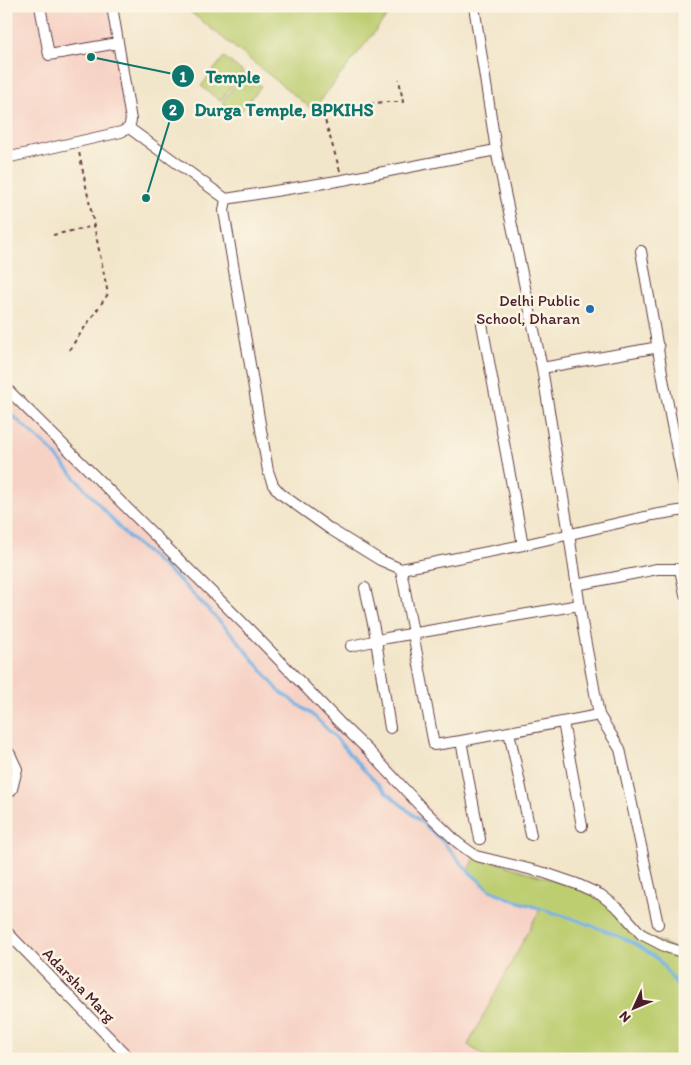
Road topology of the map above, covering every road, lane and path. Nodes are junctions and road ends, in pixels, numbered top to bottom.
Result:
1 (40, 6) edge
2 (112, 6) edge
3 (474, 6) edge
4 (118, 43) junction
5 (399, 79) dead end
6 (128, 128) junction
7 (77, 142) junction
8 (496, 150) junction
9 (6, 158) edge
10 (342, 180) junction
11 (226, 199) junction
12 (94, 226) junction
13 (53, 236) dead end
14 (641, 251) dead end
15 (482, 324) dead end
16 (658, 347) junction
17 (69, 350) dead end
18 (542, 368) junction
19 (6, 388) edge
20 (685, 491) edge
21 (685, 510) edge
22 (569, 534) junction
23 (523, 545) junction
24 (682, 569) edge
25 (401, 570) junction
26 (576, 585) junction
27 (365, 588) dead end
28 (685, 594) edge
29 (579, 605) junction
30 (413, 633) junction
31 (375, 640) junction
32 (350, 646) dead end
33 (599, 715) junction
34 (563, 722) junction
35 (390, 728) dead end
36 (509, 732) junction
37 (461, 741) junction
38 (6, 750) edge
39 (6, 796) edge
40 (582, 826) dead end
41 (530, 835) dead end
42 (480, 839) dead end
43 (658, 924) dead end
44 (6, 931) edge
45 (685, 953) edge
46 (130, 1059) edge

1 - 4 street
2 - 4 street
3 - 8 street
4 - 6 street
5 - 10 path
6 - 7 street
6 - 11 street
7 - 9 street
7 - 12 path
8 - 10 street
8 - 18 street
10 - 11 street
11 - 25 street
12 - 13 path
12 - 17 path
14 - 16 street
15 - 23 street
16 - 18 street
16 - 20 street
18 - 22 street
19 - 45 street
21 - 22 street
22 - 23 street
22 - 26 street
23 - 25 street
24 - 26 street
24 - 28 street
25 - 30 street
26 - 29 street
27 - 31 street
29 - 30 street
29 - 33 street
30 - 31 street
30 - 37 street
31 - 32 street
31 - 35 street
33 - 34 street
33 - 43 street
34 - 36 street
34 - 40 street
36 - 37 street
36 - 41 street
37 - 42 street
38 - 39 street
44 - 46 street, Adarsha Marg

